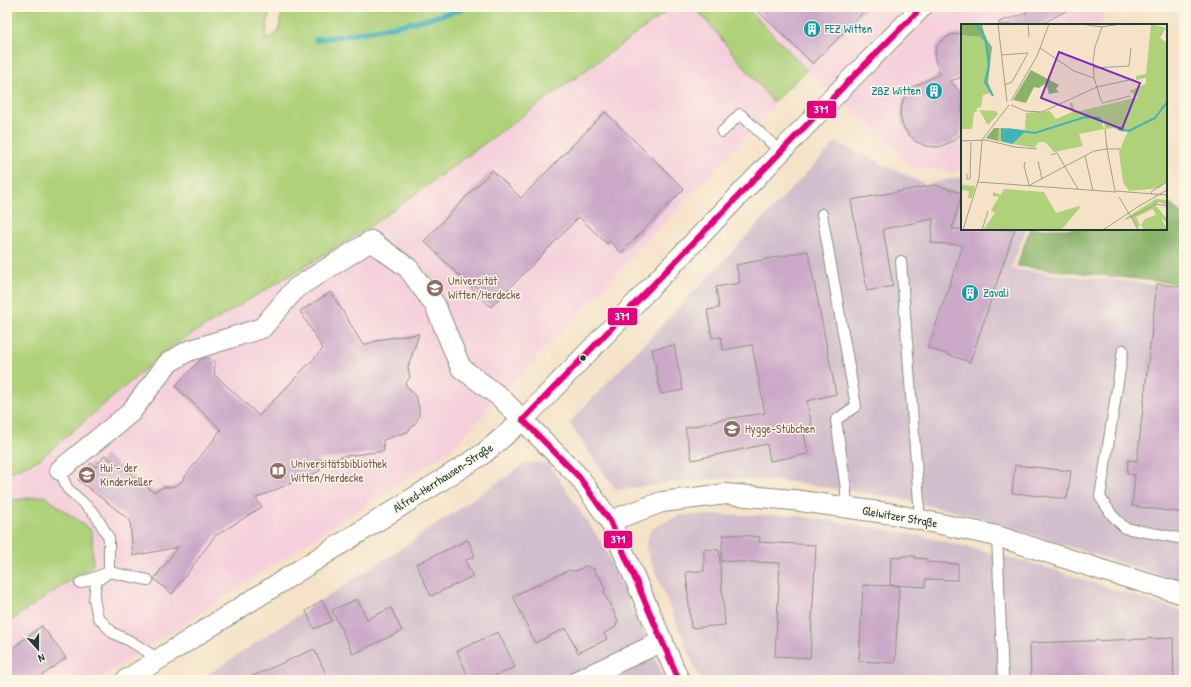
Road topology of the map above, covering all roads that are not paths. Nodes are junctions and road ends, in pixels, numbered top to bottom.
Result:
1 (922, 7) edge
2 (722, 132) dead end
3 (781, 152) junction
4 (822, 214) dead end
5 (901, 261) dead end
6 (1123, 350) dead end
7 (523, 420) junction
8 (60, 470) joint
9 (846, 508) junction
10 (918, 519) junction
11 (610, 521) junction
12 (997, 536) junction
13 (1184, 539) edge
14 (108, 572) junction
15 (148, 580) dead end
16 (80, 583) dead end
17 (1184, 594) edge
18 (663, 641) junction
19 (159, 659) junction
20 (126, 680) edge
21 (579, 680) edge
22 (679, 680) edge
23 (1003, 680) edge

1 - 3 street, Alfred-Herrhausen-Straße
2 - 3 lane
3 - 7 street, Alfred-Herrhausen-Straße
4 - 9 lane
5 - 10 lane
6 - 13 lane
7 - 8 street
7 - 11 street
7 - 19 street, Alfred-Herrhausen-Straße
8 - 14 lane
9 - 10 street, Gleiwitzer Straße
9 - 11 street, Gleiwitzer Straße
10 - 12 street, Gleiwitzer Straße
11 - 18 street
12 - 17 street, Gleiwitzer Straße
12 - 23 lane
14 - 15 lane
14 - 16 lane
14 - 19 lane
18 - 21 street
18 - 22 street
19 - 20 street, Alfred-Herrhausen-Straße

